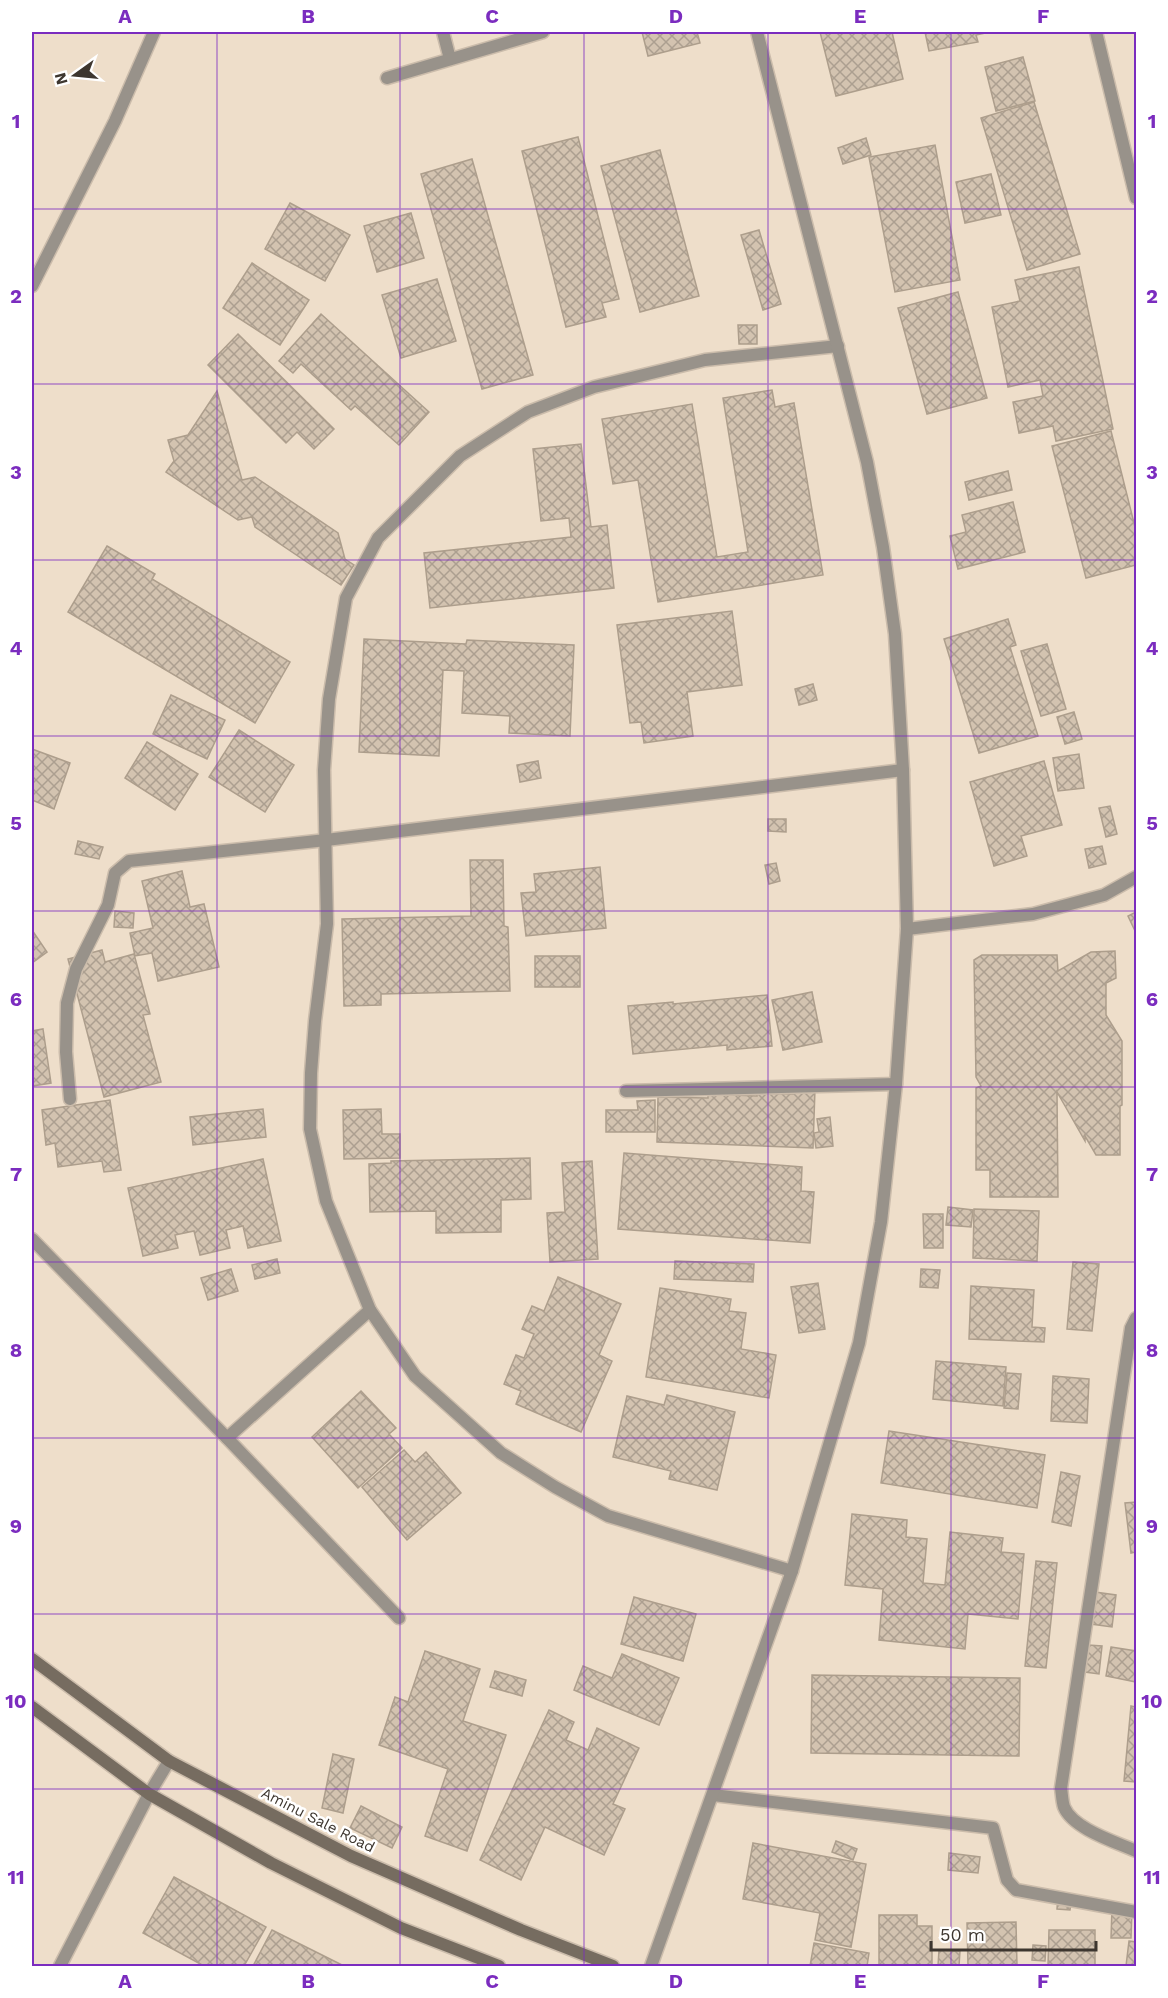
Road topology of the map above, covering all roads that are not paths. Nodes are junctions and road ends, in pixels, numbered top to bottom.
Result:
1 (154, 32) edge
2 (443, 32) edge
3 (543, 32) edge
4 (757, 32) edge
5 (1096, 32) edge
6 (450, 59) junction
7 (387, 78) dead end
8 (1137, 198) edge
9 (32, 286) edge
10 (838, 346) junction
11 (903, 770) junction
12 (326, 840) junction
13 (1137, 877) edge
14 (907, 929) junction
15 (896, 1084) junction
16 (626, 1091) dead end
17 (70, 1099) dead end
18 (32, 1239) edge
19 (370, 1310) junction
20 (1137, 1318) edge
21 (227, 1438) junction
22 (792, 1571) junction
23 (399, 1618) dead end
24 (32, 1659) edge
25 (32, 1707) edge
26 (169, 1761) junction
27 (149, 1794) junction
28 (713, 1795) junction
29 (1137, 1851) edge
30 (1137, 1912) edge
31 (60, 1966) edge
32 (499, 1966) edge
33 (613, 1966) edge
34 (651, 1966) edge

1 - 9 street
2 - 6 street
3 - 6 street
4 - 10 street
5 - 8 street
6 - 7 street
10 - 11 street
10 - 12 street
11 - 12 street
11 - 14 street
12 - 17 street
12 - 19 street
13 - 14 street
14 - 15 street
15 - 16 street
15 - 22 street
18 - 21 street
19 - 21 street
19 - 22 street
20 - 29 street
21 - 23 street
22 - 28 street
24 - 26 street, Aminu Sale Road
25 - 27 street
26 - 27 street
26 - 33 street, Aminu Sale Road
27 - 31 street
27 - 32 street
28 - 30 street
28 - 34 street

